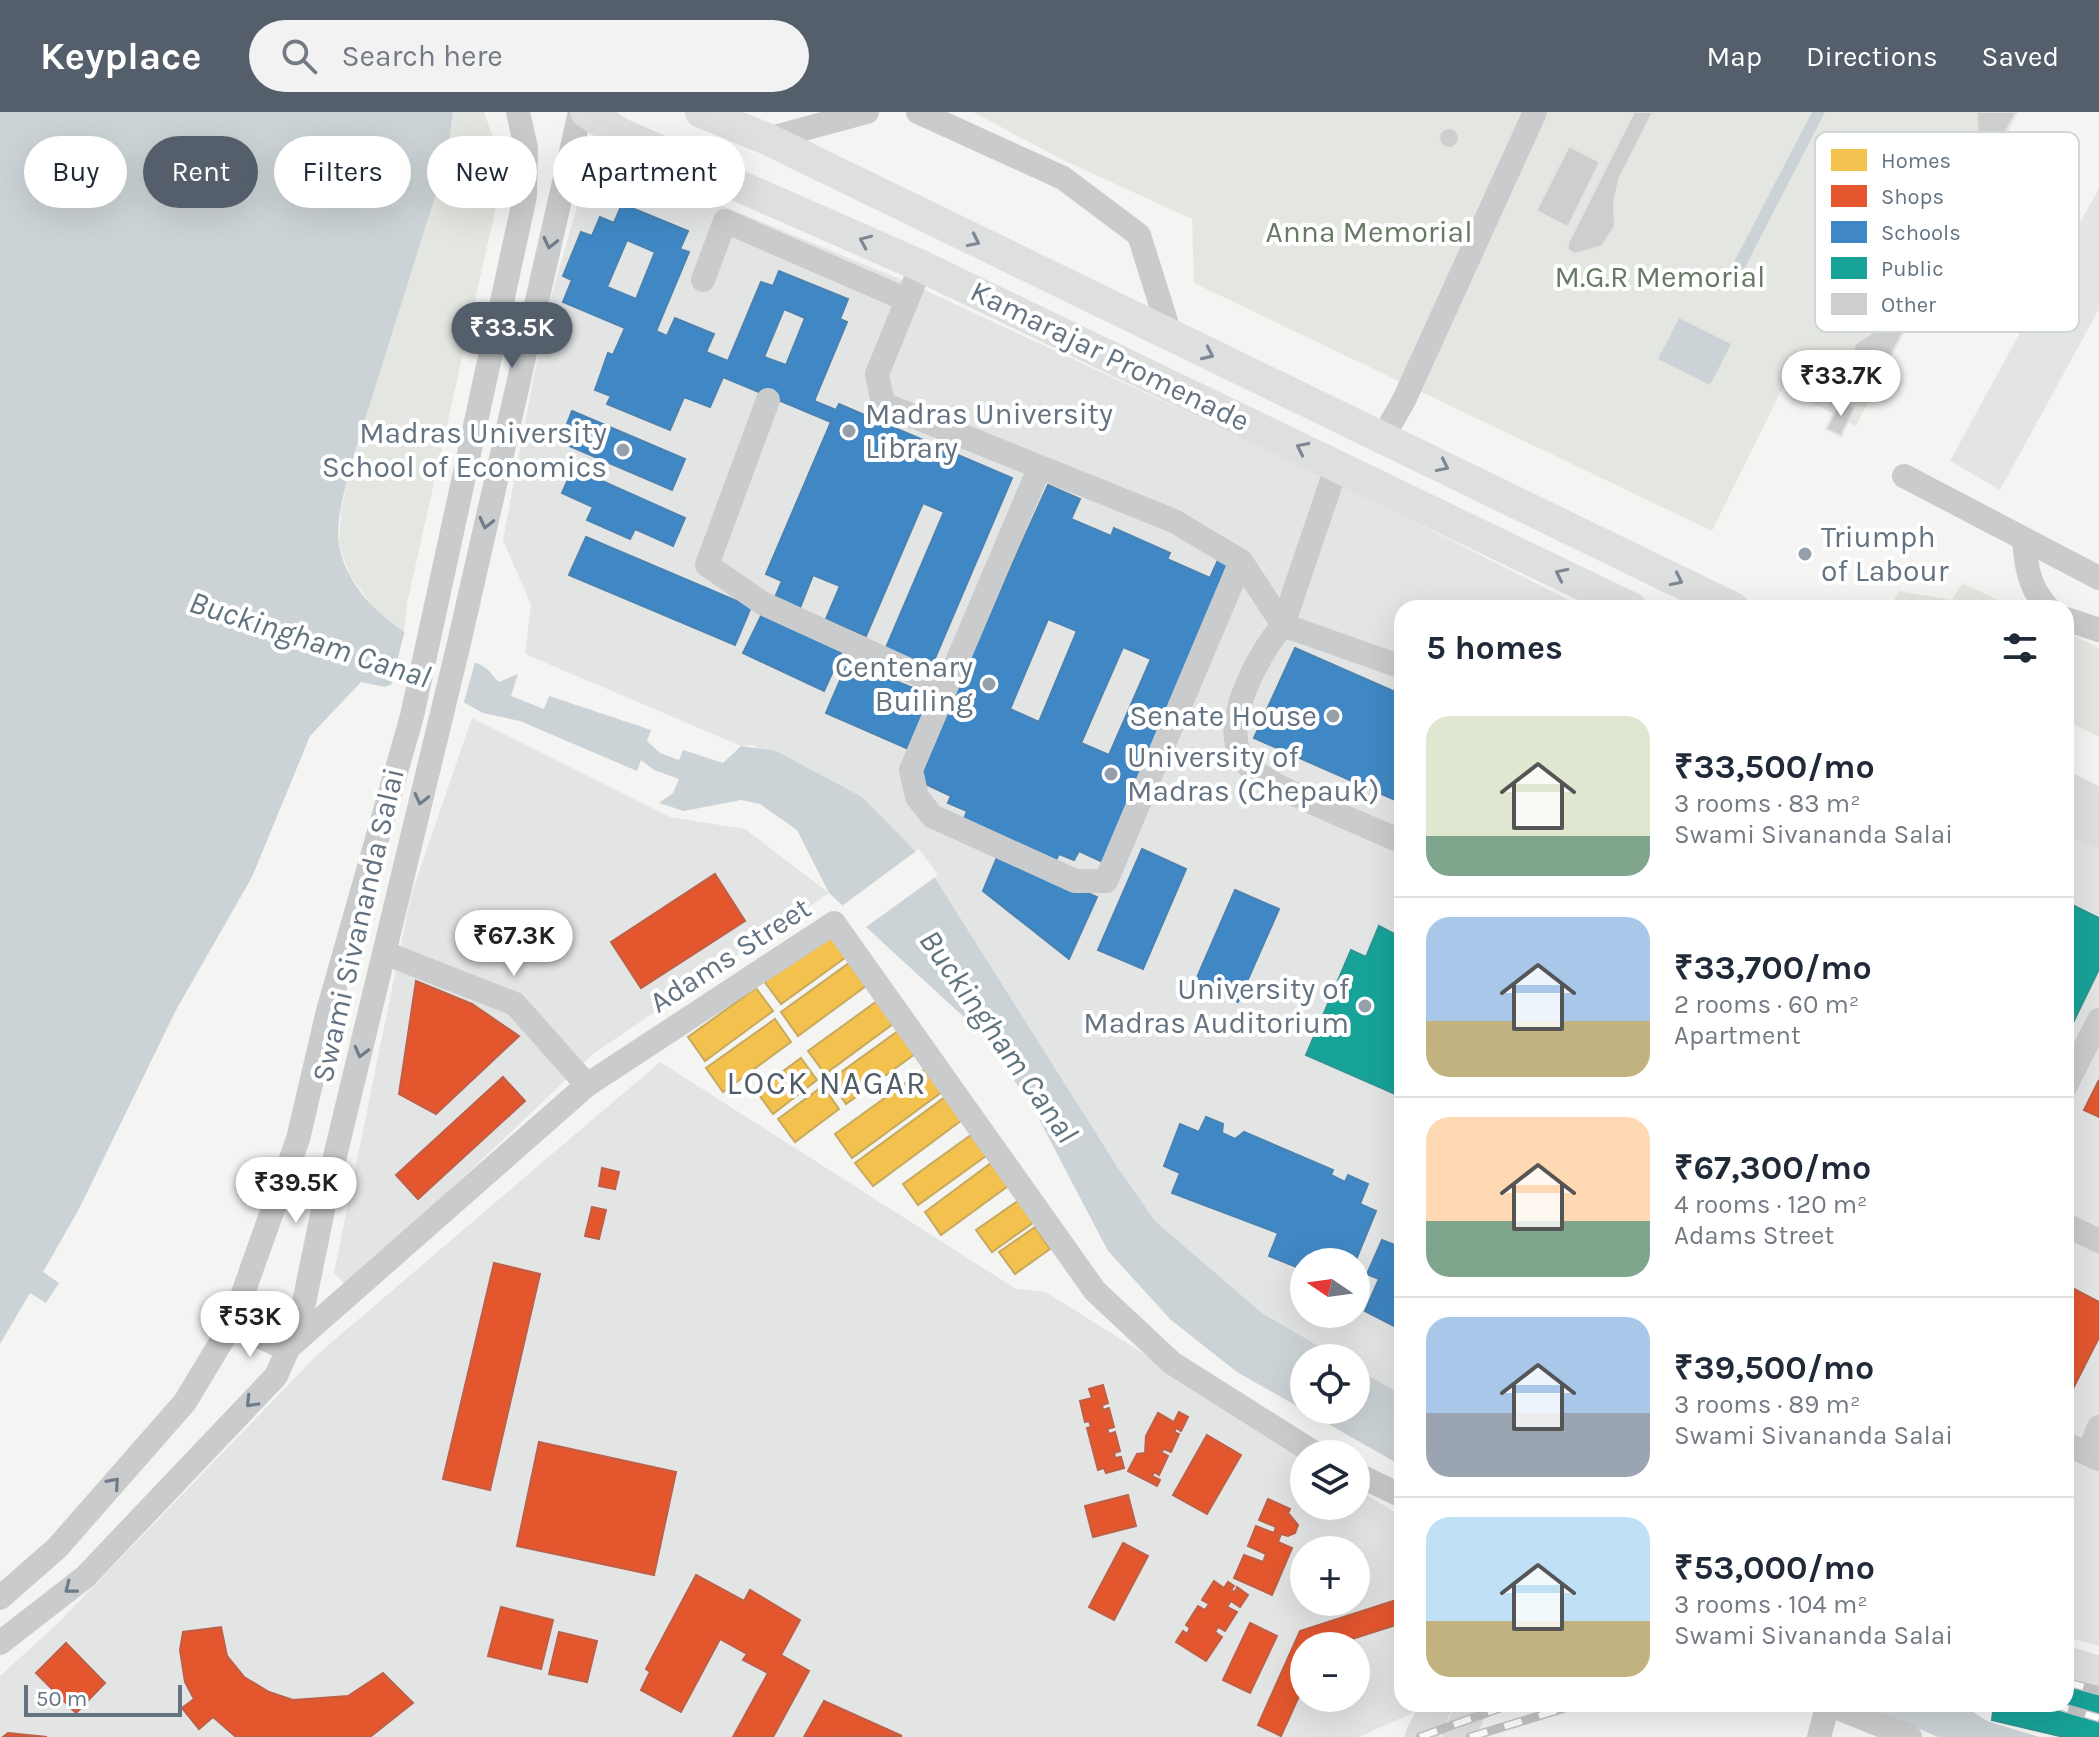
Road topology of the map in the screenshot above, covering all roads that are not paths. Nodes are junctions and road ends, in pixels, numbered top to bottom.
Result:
1 (518, 112) edge
2 (583, 112) edge
3 (701, 112) edge
4 (867, 112) edge
5 (918, 112) edge
6 (1535, 112) edge
7 (767, 139) junction
8 (921, 266) junction
9 (703, 280) dead end
10 (907, 300) junction
11 (1171, 337) junction
12 (768, 400) dead end
13 (1383, 437) junction
14 (1337, 465) junction
15 (1039, 469) junction
16 (1904, 476) dead end
17 (2024, 540) junction
18 (1241, 561) junction
19 (2099, 578) edge
20 (1615, 600) edge
21 (1717, 600) edge
22 (2041, 600) edge
23 (2074, 622) edge
24 (1283, 625) junction
25 (2099, 630) edge
26 (1394, 664) edge
27 (946, 687) junction
28 (2074, 792) edge
29 (2099, 804) edge
30 (2074, 820) edge
31 (2099, 832) edge
32 (1394, 838) edge
33 (385, 953) junction
34 (2099, 1020) edge
35 (2074, 1069) edge
36 (587, 1085) junction
37 (2074, 1229) edge
38 (2099, 1241) edge
39 (232, 1324) junction
40 (287, 1349) junction
41 (2099, 1427) edge
42 (1294, 1440) edge
43 (2084, 1453) edge
44 (1370, 1481) edge
45 (1394, 1492) edge
46 (0, 1598) edge
47 (0, 1643) edge
48 (2074, 1664) edge
49 (2099, 1672) edge
50 (1433, 1712) edge
51 (1469, 1712) edge
52 (1826, 1712) edge
53 (1848, 1712) edge
54 (1421, 1737) edge
55 (1458, 1737) edge
56 (1819, 1737) edge
57 (1910, 1737) edge

1 - 39 street, Swami Sivananda Salai
8 -> 2 main road, Kamarajar Promenade
2 -> 33 street, Swami Sivananda Salai
3 - 7 main road, Kamarajar Promenade
4 - 7 street
5 - 11 street
6 - 13 street
7 -> 11 main road, Kamarajar Promenade
8 - 10 street
14 -> 8 main road, Kamarajar Promenade
9 - 10 street
10 - 15 street
11 -> 13 main road, Kamarajar Promenade
12 - 27 street
13 -> 21 main road, Kamarajar Promenade
20 -> 14 main road, Kamarajar Promenade
14 - 24 street
15 - 18 street
15 - 27 street
16 - 17 street
17 - 19 street
17 - 22 street
18 - 24 street
18 - 27 street
23 - 25 street
24 - 26 street
24 - 32 street
28 - 29 main road
30 - 31 main road
33 - 36 street
33 -> 40 street, Swami Sivananda Salai
34 - 35 street
36 - 40 street, Adams Street
36 - 42 street, Adams Street
37 - 38 street
39 - 40 street
46 -> 39 street, Swami Sivananda Salai
40 -> 47 street, Swami Sivananda Salai
41 - 43 street
44 - 45 street
48 - 49 main road
50 - 54 main road
51 - 55 main road
52 - 56 street
53 - 57 street

